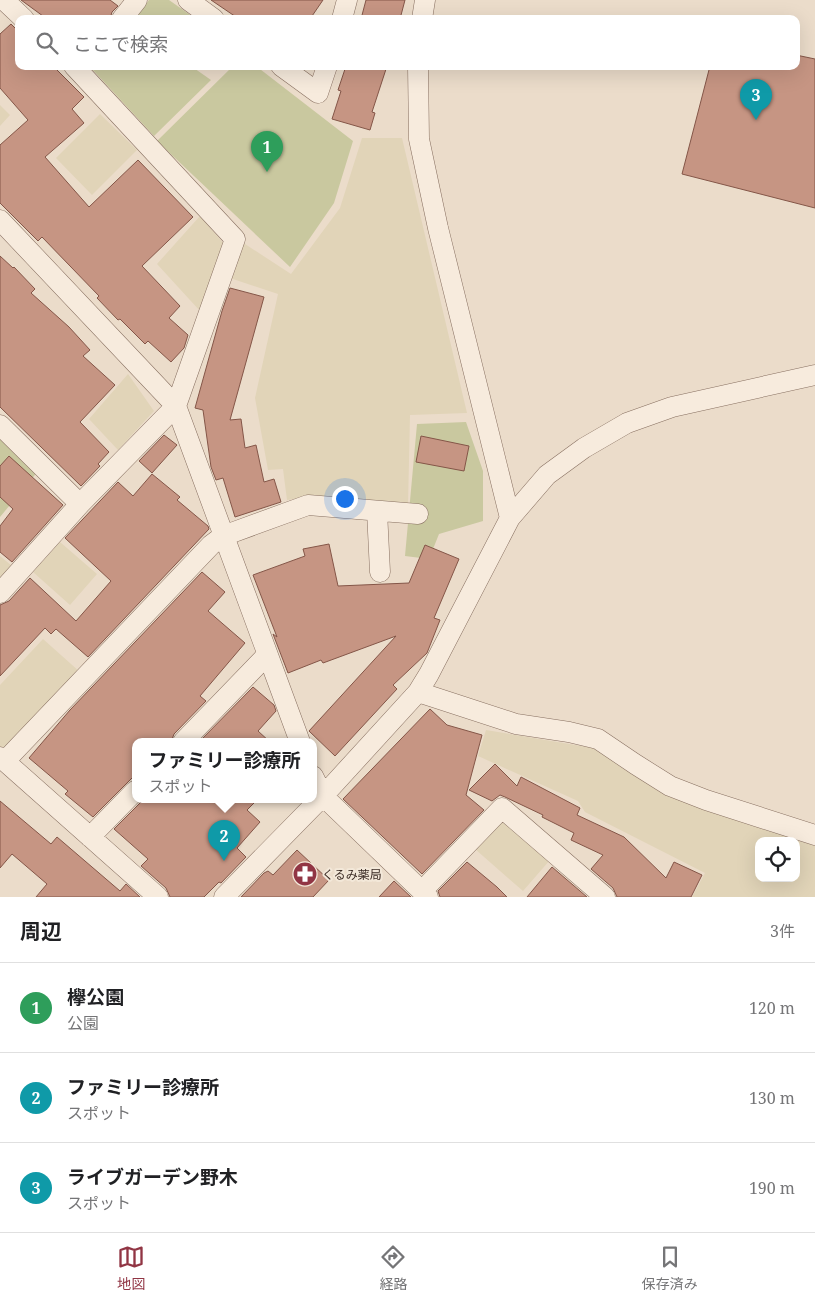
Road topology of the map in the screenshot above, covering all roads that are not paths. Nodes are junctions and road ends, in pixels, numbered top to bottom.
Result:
1 (4, 0) edge
2 (137, 0) edge
3 (188, 0) edge
4 (347, 0) edge
5 (425, 0) edge
6 (0, 6) edge
7 (20, 15) edge
8 (125, 15) edge
9 (209, 15) edge
10 (343, 15) edge
11 (423, 15) edge
12 (81, 70) edge
13 (286, 70) edge
14 (326, 70) edge
15 (418, 70) edge
16 (0, 220) edge
17 (815, 374) edge
18 (176, 406) junction
19 (0, 426) edge
20 (80, 504) junction
21 (377, 511) junction
22 (418, 514) dead end
23 (510, 518) junction
24 (223, 536) junction
25 (380, 572) dead end
26 (0, 593) edge
27 (267, 656) junction
28 (418, 692) junction
29 (186, 738) edge
30 (298, 738) edge
31 (2, 759) edge
32 (317, 784) edge
33 (132, 794) edge
34 (323, 796) junction
35 (317, 802) edge
36 (316, 803) edge
37 (815, 835) edge
38 (90, 837) junction
39 (425, 894) edge
40 (158, 897) edge
41 (224, 897) edge
42 (605, 897) edge

1 - 6 street
1 - 7 street
2 - 8 street
3 - 9 street
4 - 10 street
5 - 11 street
12 - 18 street
13 - 14 street
15 - 23 street
16 - 18 street
17 - 23 street
18 - 20 street
18 - 24 street
19 - 20 street
20 - 26 street
21 - 22 street
21 - 24 street
21 - 25 street
23 - 28 street
24 - 27 street
24 - 31 street
27 - 29 street
27 - 30 street
28 - 34 street
28 - 37 street
31 - 38 street
32 - 34 street
33 - 38 street
34 - 35 street
34 - 39 street
36 - 41 street
38 - 40 street
39 - 42 street

